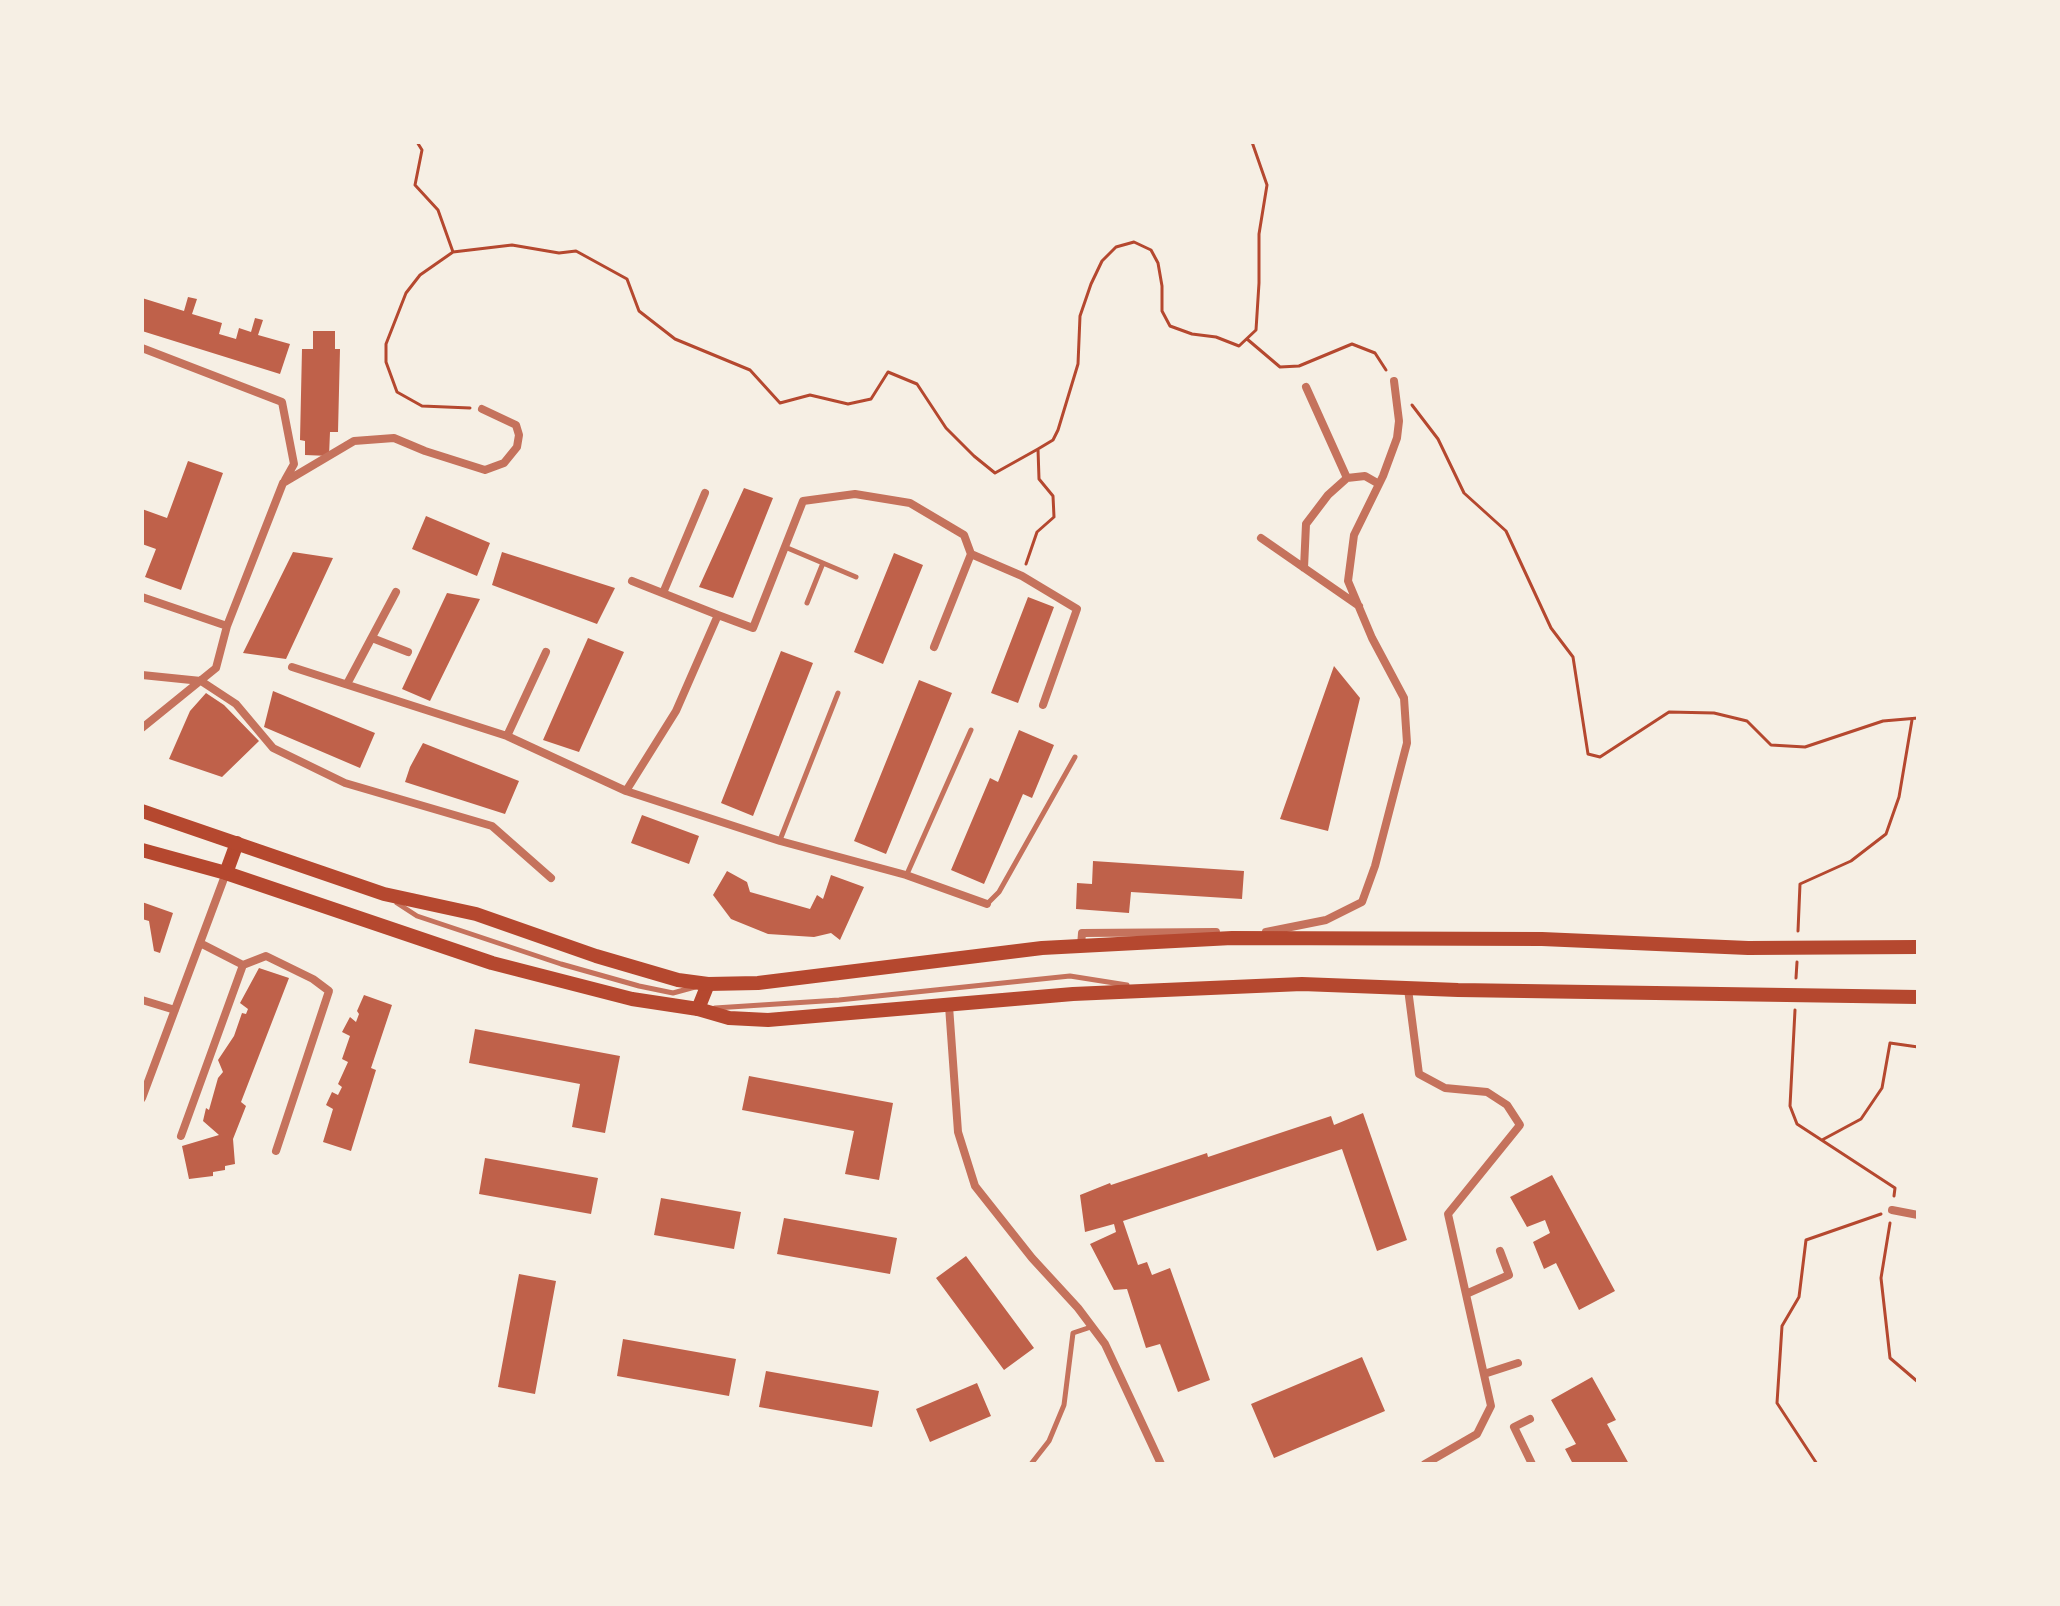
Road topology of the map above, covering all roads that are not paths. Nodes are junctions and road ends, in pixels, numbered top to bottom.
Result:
1 (142, 348) edge
2 (1394, 381) road end
3 (1306, 387) dead end
4 (482, 409) road end
5 (1347, 478) junction
6 (283, 483) junction
7 (1379, 484) junction
8 (705, 493) dead end
9 (1261, 538) dead end
10 (785, 547) junction
11 (971, 554) junction
12 (823, 563) junction
13 (1304, 568) junction
14 (856, 577) dead end
15 (632, 581) dead end
16 (396, 592) dead end
17 (663, 593) junction
18 (142, 597) edge
19 (807, 603) dead end
20 (1359, 606) junction
21 (718, 615) junction
22 (227, 626) junction
23 (372, 638) junction
24 (934, 647) dead end
25 (408, 652) dead end
26 (546, 652) dead end
27 (292, 667) dead end
28 (142, 675) edge
29 (201, 681) junction
30 (347, 684) junction
31 (838, 693) dead end
32 (1043, 705) dead end
33 (142, 728) edge
34 (971, 730) dead end
35 (507, 736) junction
36 (1075, 757) dead end
37 (626, 791) junction
38 (142, 811) edge
39 (780, 841) junction
40 (142, 842) edge
41 (237, 843) junction
42 (142, 850) edge
43 (226, 873) junction
44 (906, 875) junction
45 (551, 878) dead end
46 (987, 904) joint
47 (200, 943) junction
48 (1081, 946) junction
49 (1918, 947) edge
50 (243, 965) junction
51 (708, 984) junction
52 (1408, 989) junction
53 (1164, 991) junction
54 (1918, 997) edge
55 (142, 1000) edge
56 (949, 1006) junction
57 (698, 1009) junction
58 (175, 1010) junction
59 (142, 1098) edge
60 (181, 1136) dead end
61 (276, 1151) dead end
62 (1892, 1210) road end
63 (1918, 1215) edge
64 (1500, 1251) dead end
65 (1466, 1294) junction
66 (1092, 1327) junction
67 (1518, 1363) dead end
68 (1484, 1374) junction
69 (1530, 1419) dead end
70 (1443, 1454) junction
71 (1031, 1464) edge
72 (1161, 1464) edge
73 (1425, 1464) edge
74 (1449, 1464) edge
75 (1532, 1464) edge

1 - 6 street
2 - 7 street
3 - 5 street
4 - 6 street
5 - 7 street
5 - 13 street
6 - 22 street
7 - 20 street
8 - 17 street
9 - 13 street
10 - 11 street
10 - 12 lane
10 - 21 street
11 - 24 street
11 - 32 street
12 - 14 lane
12 - 19 lane
13 - 20 street
15 - 17 street
16 - 23 street
17 - 21 street
18 - 22 street
20 - 48 street
21 - 37 street
22 - 29 street
23 - 25 street
23 - 30 street
26 - 35 street
27 - 30 street
28 - 29 street
29 - 33 street
29 - 45 street
30 - 35 street
31 - 39 lane
34 - 44 lane
35 - 37 street
36 - 46 lane
37 - 39 street
38 - 41 main road
39 - 44 street
40 - 43 lane
41 - 43 main road
41 - 51 main road
42 - 43 main road
43 - 47 street
43 - 57 main road
44 - 46 street
47 - 50 street
47 - 58 street
48 - 49 main road
48 - 51 main road
50 - 60 street
50 - 61 street
51 - 57 main road
52 - 53 main road
52 - 54 main road
52 - 65 street
53 - 56 main road
53 - 57 lane
55 - 58 street
56 - 57 main road
56 - 66 street
58 - 59 street
62 - 63 street
64 - 65 street
65 - 68 street
66 - 71 lane
66 - 72 street
67 - 68 street
68 - 70 street
69 - 75 street
70 - 73 street
70 - 74 street

